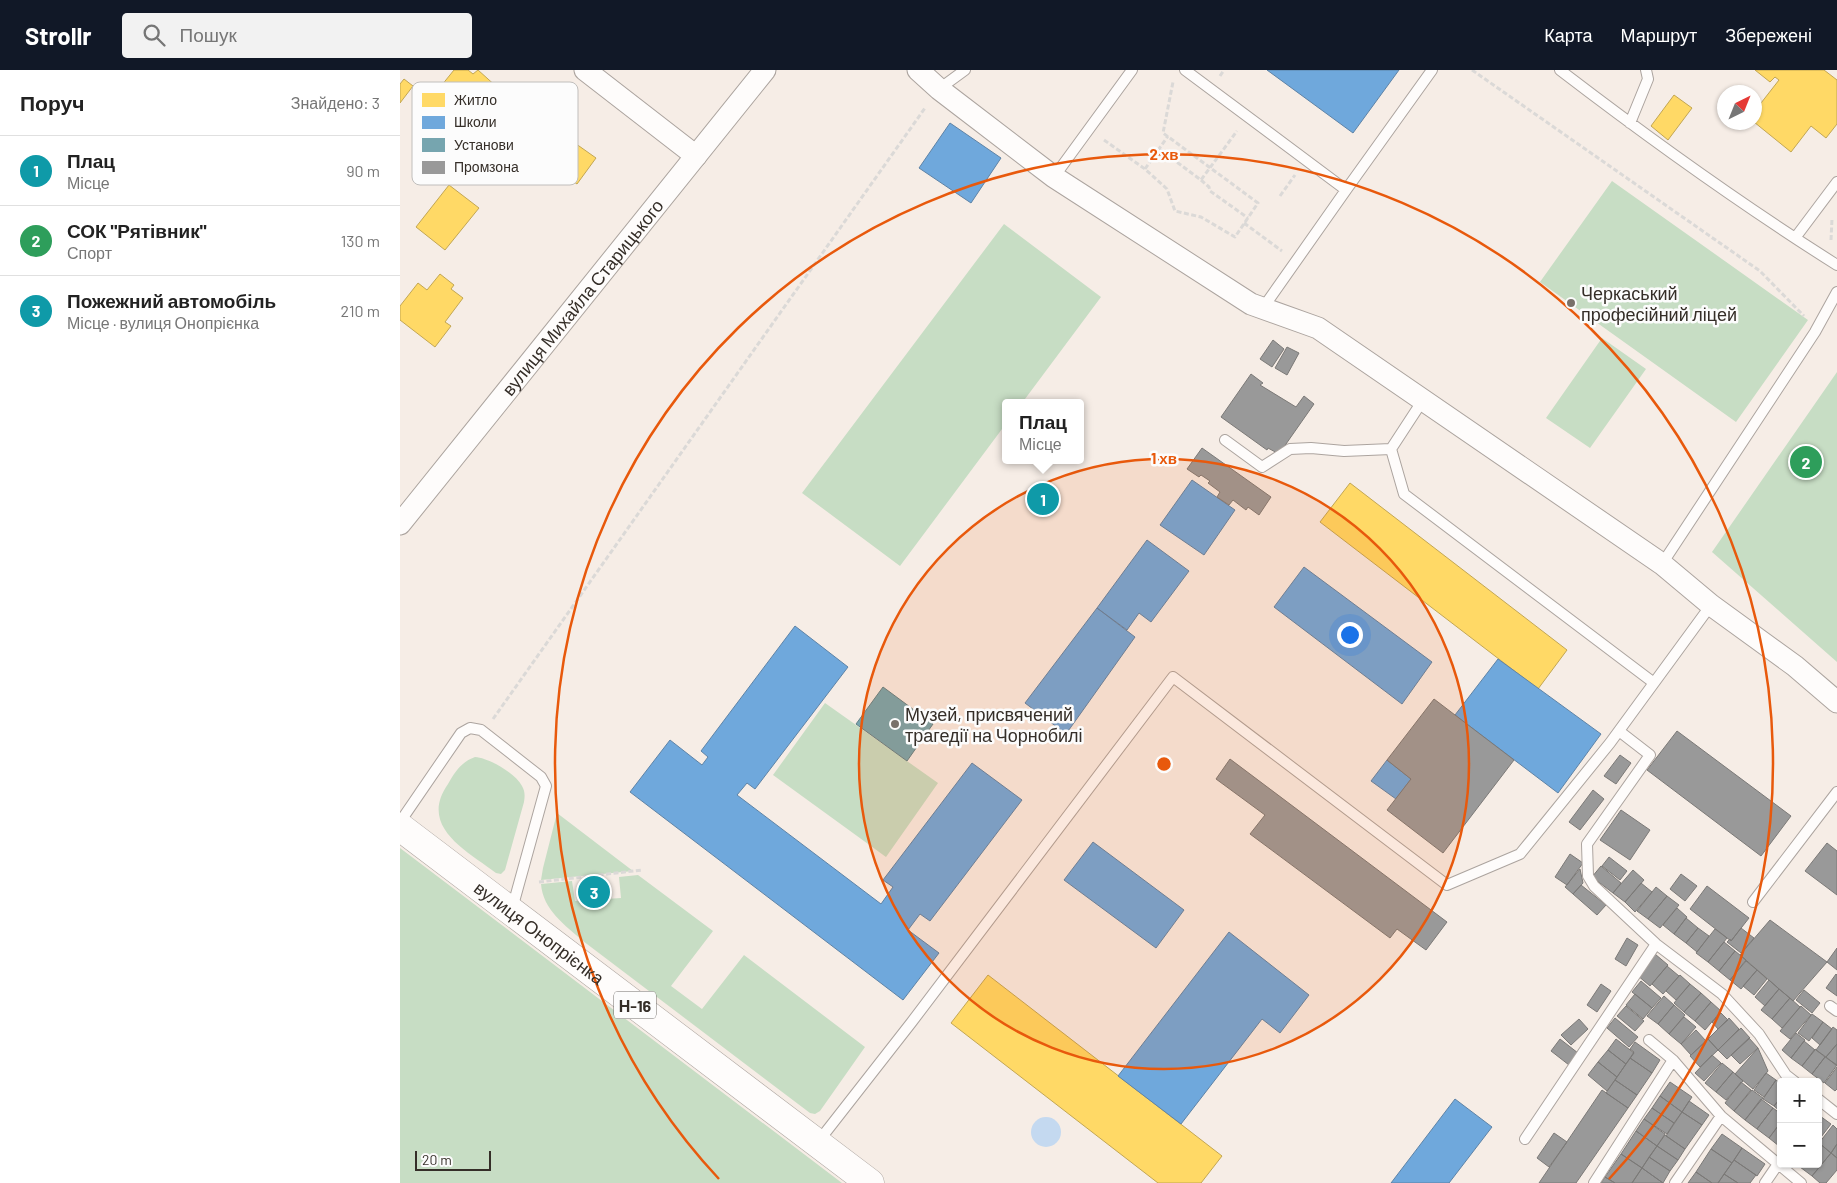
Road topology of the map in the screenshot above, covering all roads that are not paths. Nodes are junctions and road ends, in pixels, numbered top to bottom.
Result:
1 (585, 70) edge
2 (765, 70) edge
3 (918, 70) edge
4 (965, 70) edge
5 (1132, 70) edge
6 (1186, 70) edge
7 (1432, 70) edge
8 (1560, 70) edge
9 (1646, 70) edge
10 (939, 89) junction
11 (1630, 123) junction
12 (696, 156) junction
13 (1054, 177) junction
14 (1834, 186) edge
15 (1346, 190) junction
16 (1795, 238) junction
17 (1834, 263) edge
18 (1837, 292) edge
19 (1263, 308) junction
20 (1423, 400) junction
21 (1225, 440) dead end
22 (1391, 449) junction
23 (400, 524) edge
24 (1662, 564) junction
25 (1711, 605) junction
26 (1654, 683) junction
27 (1837, 702) edge
28 (1619, 731) junction
29 (1837, 792) edge
30 (400, 822) edge
31 (400, 827) edge
32 (1753, 902) dead end
33 (512, 911) junction
34 (1656, 944) junction
35 (1648, 1040) dead end
36 (1673, 1060) junction
37 (1790, 1078) edge
38 (1822, 1103) edge
39 (1837, 1114) edge
40 (1721, 1116) junction
41 (1525, 1139) dead end
42 (817, 1143) junction
43 (1777, 1163) edge
44 (1777, 1165) edge
45 (1783, 1168) edge
46 (870, 1183) edge
47 (1594, 1183) edge
48 (1675, 1183) edge
49 (1765, 1183) edge
50 (1801, 1183) edge

1 - 12 street
2 - 12 street, вулиця Михайла Старицького
3 - 10 street
4 - 10 lane
5 - 13 lane
6 - 15 lane
7 - 15 lane
8 - 11 lane
9 - 11 lane
10 - 13 street
11 - 16 lane
12 - 23 street, вулиця Михайла Старицького
13 - 19 street
14 - 16 lane
15 - 19 lane
16 - 17 lane
18 - 24 lane
19 - 20 street
20 - 22 lane
20 - 24 street
21 - 22 lane
22 - 26 lane
24 - 25 street
25 - 26 lane
25 - 27 street
26 - 28 lane
28 - 34 lane
28 - 42 lane
29 - 32 lane
30 - 33 lane
31 - 33 main road, вулиця Онопрієнка / Н-16
33 - 42 main road, вулиця Онопрієнка / Н-16
34 - 37 lane
34 - 41 lane
35 - 36 lane
36 - 40 lane
36 - 47 lane
38 - 39 lane
40 - 43 lane
40 - 48 lane
42 - 46 main road, вулиця Онопрієнка / Н-16
44 - 49 lane
45 - 50 lane

